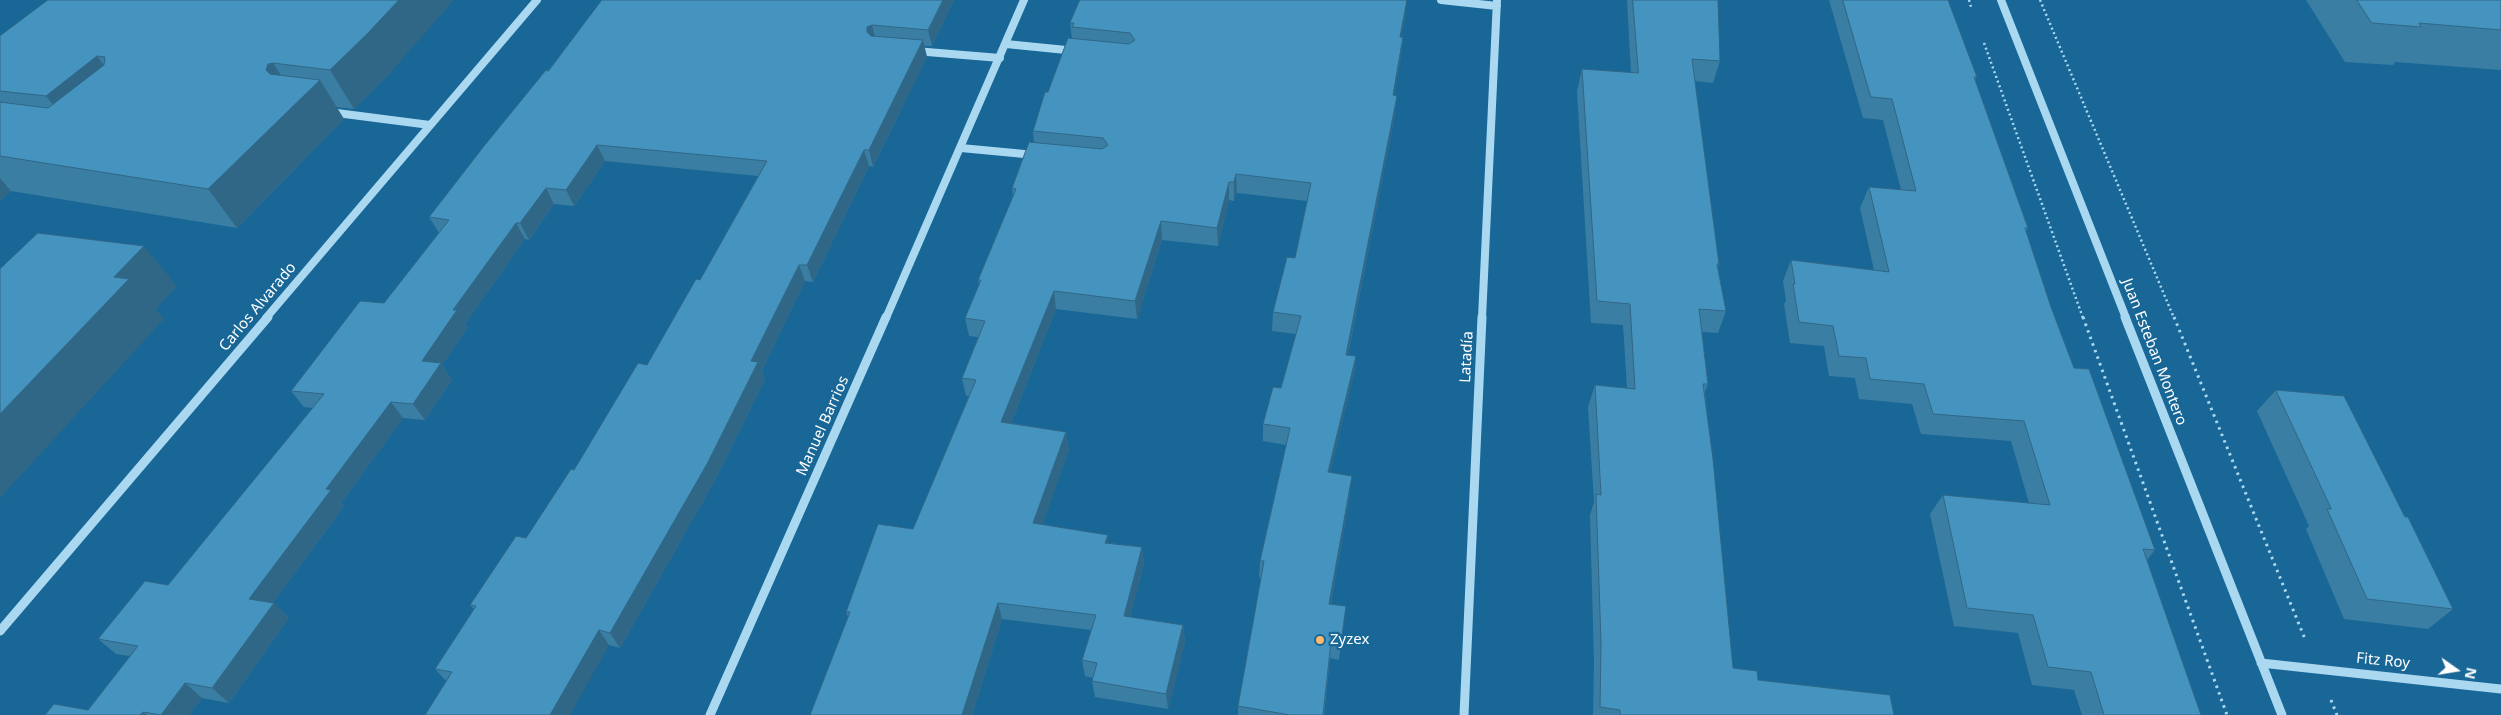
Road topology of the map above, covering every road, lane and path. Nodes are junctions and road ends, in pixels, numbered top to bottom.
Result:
1 (537, 0) edge
2 (1024, 0) edge
3 (1441, 0) edge
4 (1969, 0) edge
5 (2001, 0) edge
6 (2040, 0) edge
7 (1497, 3) edge
8 (1972, 9) dead end
9 (1982, 36) dead end
10 (1006, 44) junction
11 (904, 50) edge
12 (1084, 52) edge
13 (1000, 58) junction
14 (317, 110) dead end
15 (430, 125) junction
16 (961, 148) junction
17 (1048, 156) edge
18 (0, 631) edge
19 (2261, 663) junction
20 (2317, 669) junction
21 (2501, 689) edge
22 (710, 715) edge
23 (1464, 715) edge
24 (2227, 715) edge
25 (2282, 715) edge
26 (2337, 715) edge

1 - 15 street, Carlos Alvarado
2 - 10 street, Manuel Barrios
3 - 7 street
4 - 8 path
5 - 19 street, Juan Esteban Montero
6 - 20 path
7 - 23 street, Latadía
9 - 24 path
10 - 12 street
10 - 13 street, Manuel Barrios
11 - 13 street
13 - 16 street, Manuel Barrios
14 - 15 street
15 - 18 street, Carlos Alvarado
16 - 17 street
16 - 22 street, Manuel Barrios
19 - 20 street, Fitz Roy
19 - 25 street, Juan Esteban Montero
20 - 21 street, Fitz Roy
20 - 26 path

